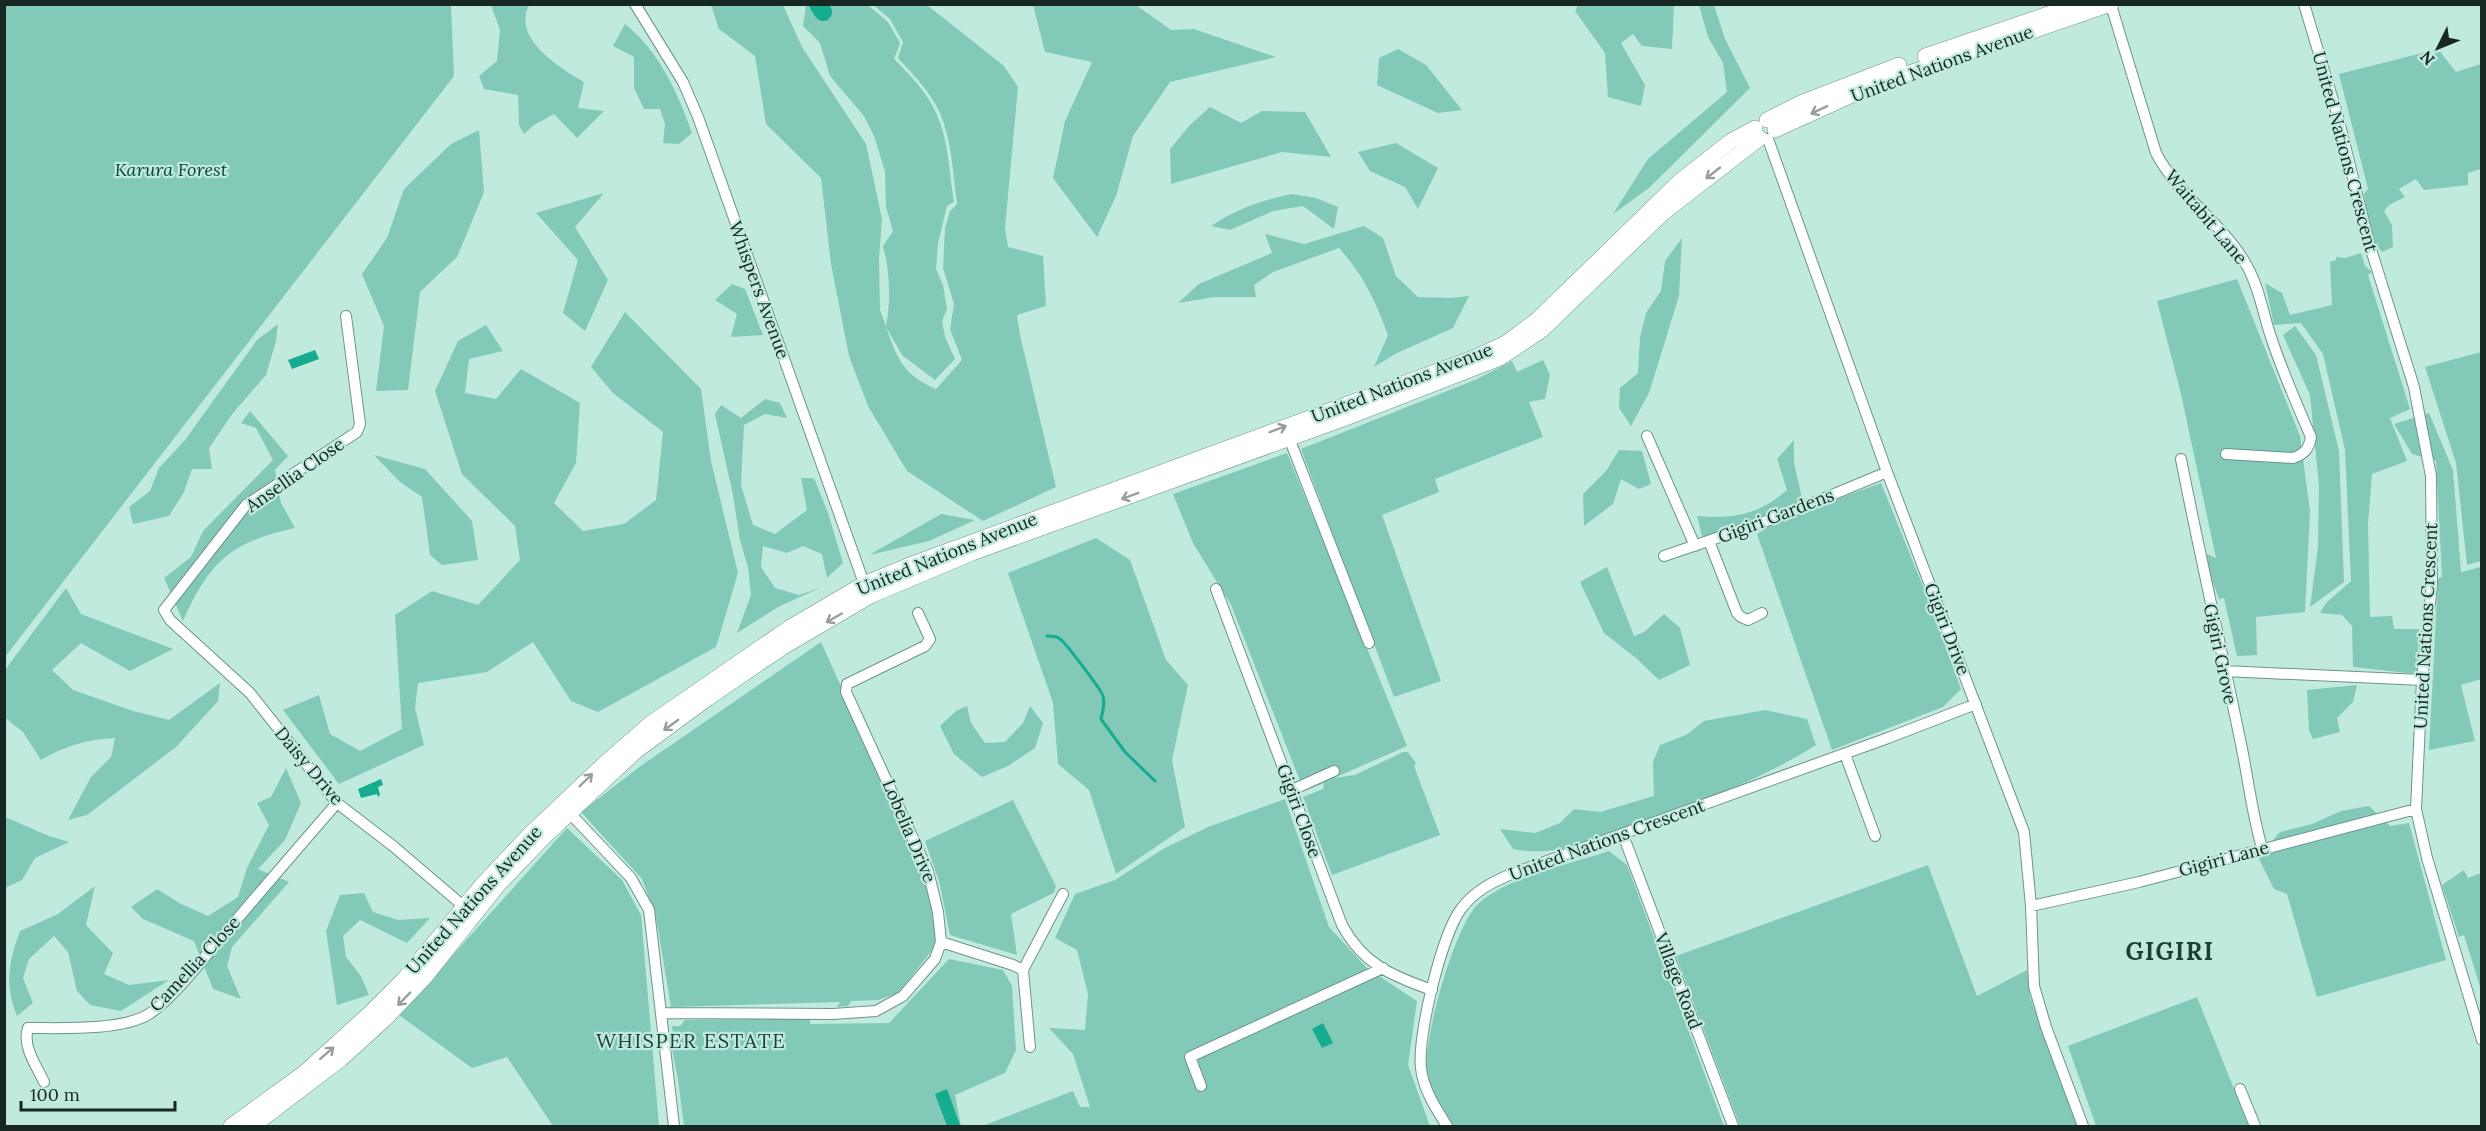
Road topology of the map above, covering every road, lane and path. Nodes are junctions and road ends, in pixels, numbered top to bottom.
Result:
1 (635, 4) edge
2 (2078, 4) edge
3 (2304, 4) edge
4 (2111, 5) edge
5 (1765, 131) junction
6 (346, 316) dead end
7 (1647, 436) dead end
8 (1289, 438) junction
9 (2226, 454) dead end
10 (2181, 459) dead end
11 (1199, 465) junction
12 (1887, 472) junction
13 (1709, 541) junction
14 (1695, 546) junction
15 (1664, 556) dead end
16 (1216, 589) dead end
17 (867, 590) junction
18 (166, 610) joint
19 (918, 613) dead end
20 (1762, 613) dead end
21 (1369, 643) dead end
22 (2224, 671) junction
23 (2422, 680) junction
24 (1976, 704) junction
25 (1845, 754) junction
26 (1334, 771) dead end
27 (1292, 790) junction
28 (337, 803) junction
29 (566, 808) junction
30 (2416, 809) junction
31 (1623, 835) junction
32 (1875, 836) dead end
33 (2262, 848) junction
34 (1063, 894) dead end
35 (2031, 906) junction
36 (470, 907) junction
37 (941, 942) junction
38 (1383, 968) junction
39 (1023, 970) junction
40 (1432, 990) junction
41 (2477, 1005) edge
42 (662, 1012) junction
43 (2481, 1040) edge
44 (1030, 1047) dead end
45 (44, 1082) dead end
46 (1201, 1086) dead end
47 (2240, 1089) dead end
48 (231, 1126) edge
49 (253, 1126) edge
50 (674, 1126) edge
51 (1447, 1126) edge
52 (1733, 1126) edge
53 (2083, 1126) edge
54 (2254, 1126) edge

1 - 17 street, Whispers Avenue
2 - 5 street, United Nations Avenue
3 - 23 street, United Nations Crescent
4 -> 5 street, United Nations Avenue
4 - 9 street, Waitabit Lane
5 -> 8 street, United Nations Avenue
11 -> 5 street, United Nations Avenue
5 - 12 street, Gigiri Drive
6 - 18 street, Ansellia Close
7 - 14 street
8 - 11 street, United Nations Avenue
8 - 21 street
10 - 22 street, Gigiri Grove
11 - 17 street, United Nations Avenue
12 - 13 street, Gigiri Gardens
12 - 24 street, Gigiri Drive
13 - 14 street, Gigiri Gardens
13 - 20 street
14 - 15 street, Gigiri Gardens
16 - 27 street, Gigiri Close
17 - 29 street, United Nations Avenue
18 - 28 street, Daisy Drive
19 - 37 street, Lobelia Drive
22 - 23 street
22 - 33 street, Gigiri Grove
23 - 30 street, United Nations Crescent
24 - 25 street, United Nations Crescent
24 - 35 street, Gigiri Drive
25 - 31 street, United Nations Crescent
25 - 32 street
26 - 27 street
27 - 38 street, Gigiri Close
28 - 36 street, Daisy Drive
28 - 45 street, Camellia Close
29 - 36 street, United Nations Avenue
29 - 42 street
30 - 33 street, Gigiri Lane
30 - 41 street, United Nations Crescent
31 - 40 street, United Nations Crescent
31 - 52 street, Village Road
33 - 35 street, Gigiri Lane
34 - 39 street
35 - 53 street, Gigiri Drive
48 -> 36 street, United Nations Avenue
36 -> 49 street, United Nations Avenue
37 - 39 street
37 - 42 street
38 - 40 street, Gigiri Close
38 - 46 street
39 - 44 street
40 - 51 street, United Nations Crescent
41 - 43 street, United Nations Crescent
42 - 50 street
47 - 54 street

